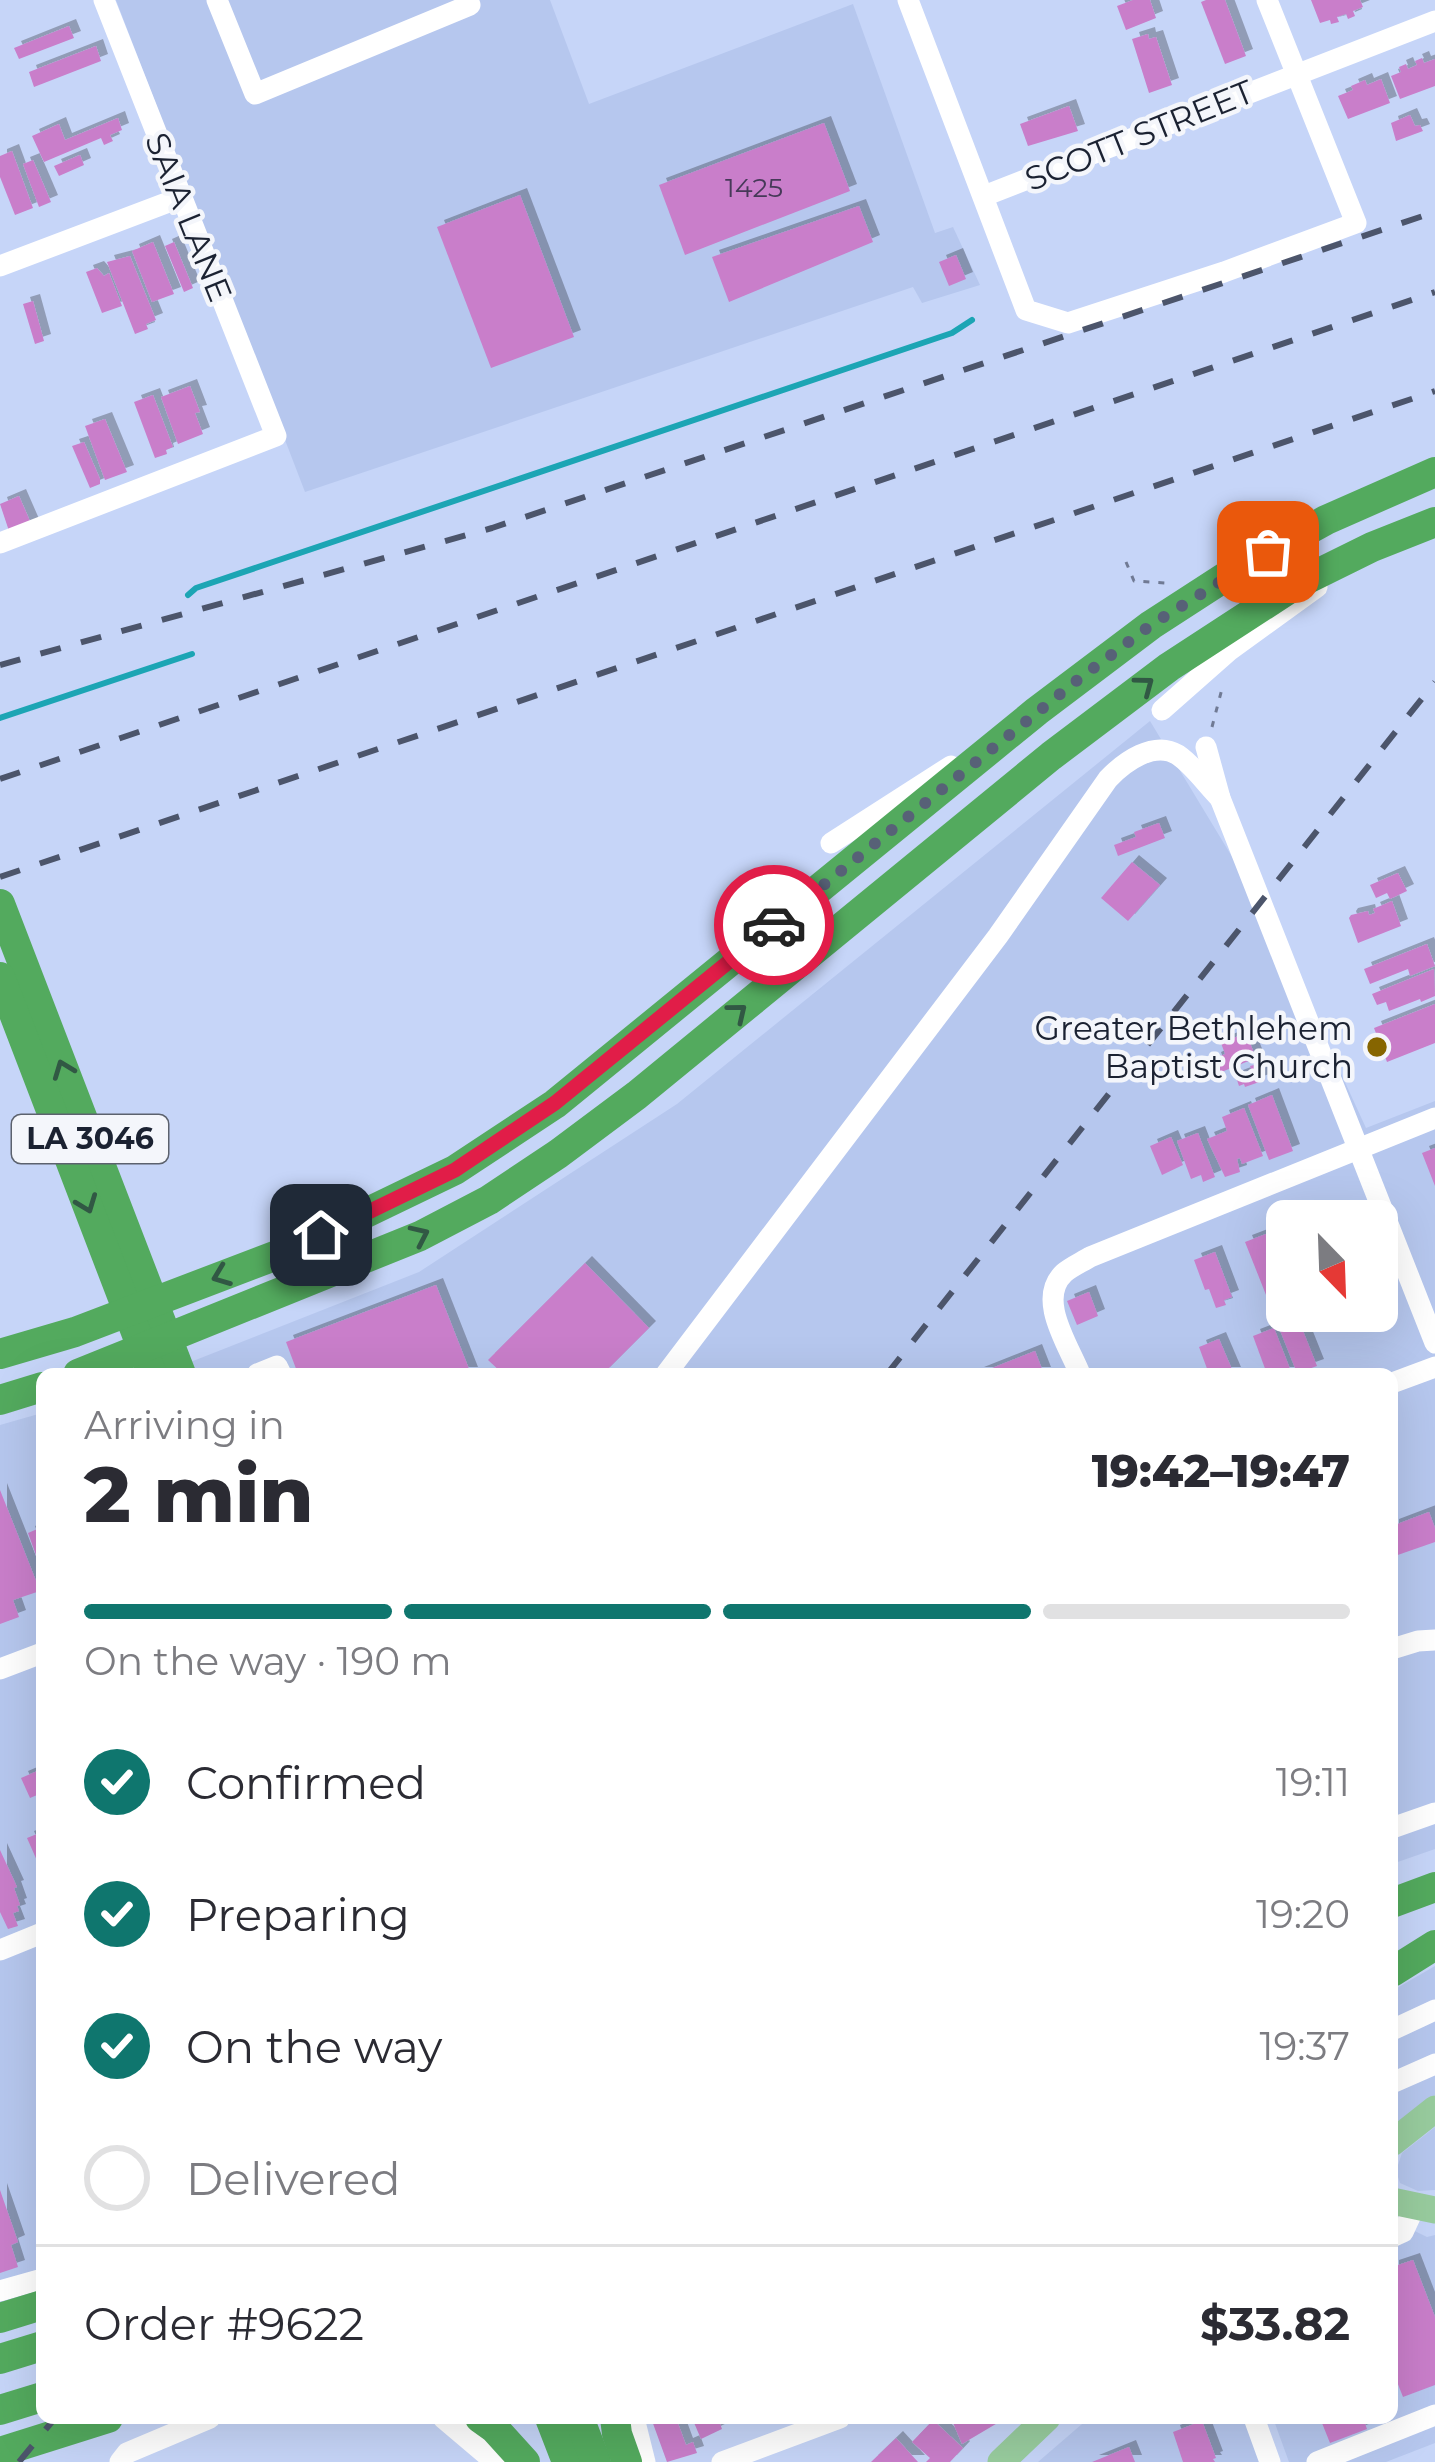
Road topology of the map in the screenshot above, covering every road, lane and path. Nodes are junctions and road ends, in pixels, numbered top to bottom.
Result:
1 (104, 0) edge
2 (217, 0) edge
3 (468, 0) edge
4 (908, 0) edge
5 (1268, 0) edge
6 (1435, 21) edge
7 (1294, 74) junction
8 (984, 196) junction
9 (182, 197) junction
10 (0, 266) edge
11 (1435, 472) edge
12 (1435, 522) edge
13 (0, 543) edge
14 (1372, 548) junction
15 (1162, 710) dead end
16 (1037, 711) junction
17 (1206, 747) dead end
18 (1220, 798) junction
19 (831, 843) dead end
20 (0, 904) edge
21 (0, 977) edge
22 (1435, 1118) edge
23 (1358, 1148) junction
24 (1435, 1343) edge
25 (0, 1354) edge
26 (1435, 1367) edge
27 (93, 1368) edge
28 (149, 1368) edge
29 (179, 1368) edge
30 (671, 1368) edge
31 (1078, 1368) edge
32 (1398, 1381) edge
33 (36, 1389) edge
34 (0, 1400) edge
35 (1435, 1640) edge
36 (1398, 1647) edge
37 (36, 1655) edge
38 (0, 1669) edge
39 (1435, 1813) edge
40 (1398, 1826) edge
41 (1435, 1885) edge
42 (1398, 1890) edge
43 (1398, 1900) edge
44 (36, 1935) edge
45 (1435, 1941) edge
46 (0, 1950) edge
47 (1398, 1951) edge
48 (1398, 1968) edge
49 (1435, 2010) edge
50 (1398, 2027) edge
51 (1435, 2064) edge
52 (1398, 2080) edge
53 (1435, 2109) edge
54 (1398, 2138) edge
55 (1411, 2207) edge
56 (1398, 2234) edge
57 (36, 2280) edge
58 (0, 2291) edge
59 (36, 2308) edge
60 (0, 2318) edge
61 (36, 2349) edge
62 (0, 2359) edge
63 (36, 2399) edge
64 (0, 2410) edge
65 (1435, 2415) edge
66 (1398, 2423) edge
67 (89, 2424) edge
68 (201, 2424) edge
69 (449, 2424) edge
70 (488, 2424) edge
71 (552, 2424) edge
72 (581, 2424) edge
73 (616, 2424) edge
74 (636, 2424) edge
75 (824, 2424) edge
76 (1038, 2424) edge
77 (1256, 2424) edge
78 (1386, 2426) edge
79 (0, 2452) edge
80 (158, 2452) edge
81 (120, 2462) edge
82 (495, 2462) edge
83 (525, 2462) edge
84 (567, 2462) edge
85 (596, 2462) edge
86 (627, 2462) edge
87 (645, 2462) edge
88 (722, 2462) edge
89 (1001, 2462) edge
90 (1270, 2462) edge
91 (1317, 2462) edge

1 - 9 street, SAIA LANE
2 - 3 street
4 - 8 street
5 - 7 street
6 - 7 street, SCOTT STREET
7 - 8 street, SCOTT STREET
7 - 8 street
9 - 10 street
9 - 13 street, SAIA LANE
11 - 16 highway
12 - 14 highway
14 - 15 street
27 -> 14 highway
16 - 19 street
16 -> 25 highway
17 - 18 street
18 - 23 street
18 - 30 street
29 -> 20 highway, LA 3046
21 -> 28 highway, LA 3046
22 - 23 street
23 - 24 street
23 - 31 street
26 - 32 street
33 - 34 highway
35 - 36 street
37 - 38 street
39 - 40 street
41 - 42 highway
41 - 43 highway
44 - 46 street
45 - 47 highway
45 - 48 highway
49 - 50 street
51 - 52 street
53 - 54 main road
55 - 56 street
57 - 58 street
59 - 60 highway
61 - 62 highway
63 - 64 highway
65 - 66 street
67 - 79 highway
68 - 80 street
69 - 82 street
70 - 83 highway
71 - 84 highway
72 - 85 highway
73 - 86 highway
74 - 87 street
75 - 88 street
76 - 89 main road
77 - 90 street
78 - 91 street
80 - 81 street

